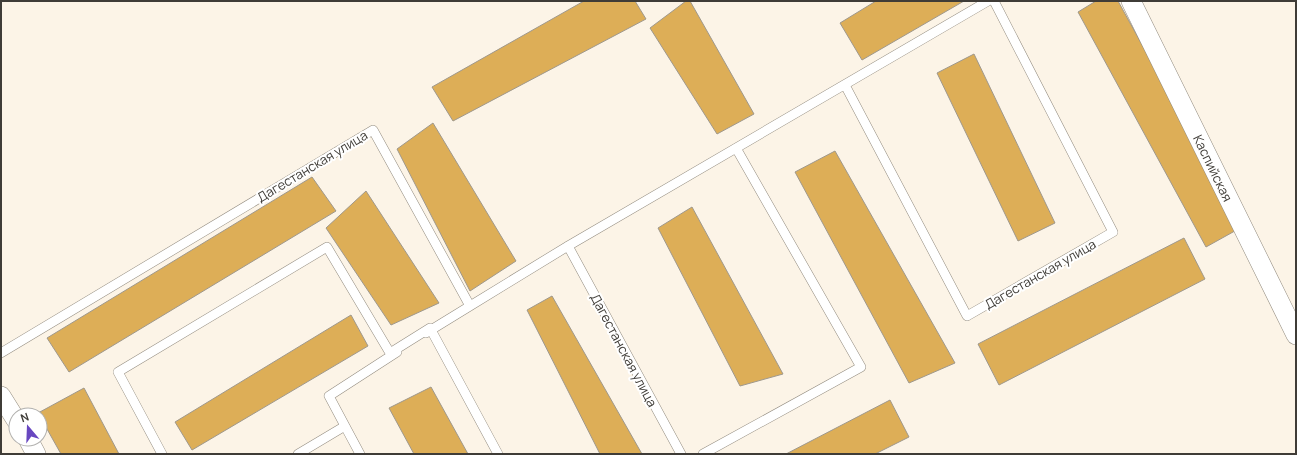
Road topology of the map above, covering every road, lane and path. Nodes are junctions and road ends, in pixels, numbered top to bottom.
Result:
1 (988, 1) edge
2 (994, 1) edge
3 (1131, 1) edge
4 (845, 84) junction
5 (736, 148) junction
6 (568, 246) junction
7 (470, 306) junction
8 (431, 330) junction
9 (1296, 335) edge
10 (1, 353) edge
11 (1, 396) edge
12 (8, 407) edge
13 (345, 426) junction
14 (162, 454) edge
15 (298, 454) edge
16 (360, 454) edge
17 (498, 454) edge
18 (681, 454) edge
19 (703, 454) edge

1 - 4 lane
2 - 4 lane, Дагестанская улица
3 - 9 street, Каспийская
4 - 5 lane
5 - 6 lane
5 - 19 lane
6 - 7 lane
6 - 18 lane, Дагестанская улица
7 - 8 lane
7 - 10 lane, Дагестанская улица
8 - 13 lane
8 - 14 lane
8 - 17 lane
11 - 12 street
13 - 15 lane
13 - 16 lane

